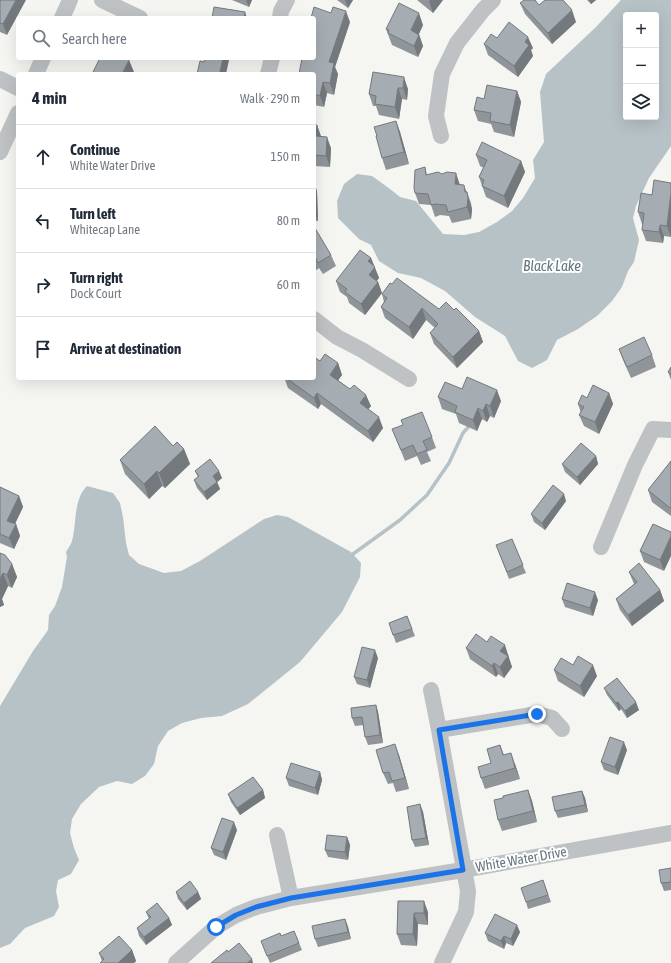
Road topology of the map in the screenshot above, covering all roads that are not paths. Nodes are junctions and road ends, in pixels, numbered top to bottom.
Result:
1 (70, 0) edge
2 (102, 0) edge
3 (287, 0) edge
4 (493, 0) edge
5 (63, 16) edge
6 (136, 16) edge
7 (280, 16) edge
8 (42, 60) edge
9 (272, 60) edge
10 (37, 72) edge
11 (268, 72) edge
12 (0, 79) edge
13 (16, 87) edge
14 (16, 117) edge
15 (441, 136) dead end
16 (0, 152) edge
17 (316, 320) edge
18 (409, 379) dead end
19 (671, 430) edge
20 (601, 548) dead end
21 (431, 690) dead end
22 (562, 729) dead end
23 (439, 730) junction
24 (671, 833) edge
25 (277, 835) dead end
26 (463, 870) junction
27 (291, 898) junction
28 (176, 963) edge
29 (442, 963) edge

1 - 5 street
2 - 6 street
3 - 7 street
4 - 15 street
8 - 10 street
9 - 11 street
12 - 13 street
14 - 16 street
17 - 18 street
19 - 20 street
21 - 23 street
22 - 23 street
23 - 26 street
24 - 26 street, White Water Drive
25 - 27 street
26 - 27 street, White Water Drive
26 - 29 street
27 - 28 street, White Water Drive

